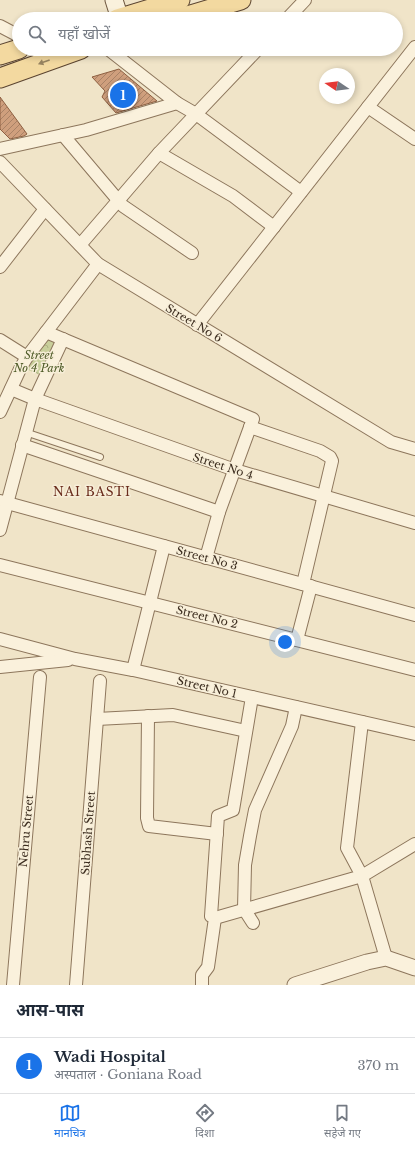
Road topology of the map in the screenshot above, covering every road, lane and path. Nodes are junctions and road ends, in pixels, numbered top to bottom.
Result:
1 (114, 0) edge
2 (180, 0) edge
3 (241, 0) edge
4 (305, 0) edge
5 (117, 12) edge
6 (141, 12) edge
7 (201, 12) edge
8 (293, 12) edge
9 (0, 26) edge
10 (12, 32) edge
11 (415, 47) edge
12 (12, 51) edge
13 (0, 55) edge
14 (61, 56) edge
15 (117, 56) edge
16 (251, 56) edge
17 (0, 78) edge
18 (177, 103) junction
19 (368, 107) junction
20 (196, 114) junction
21 (63, 135) junction
22 (415, 139) edge
23 (0, 149) edge
24 (159, 153) junction
25 (0, 162) edge
26 (301, 192) junction
27 (118, 200) junction
28 (45, 209) junction
29 (274, 227) junction
30 (80, 245) junction
31 (192, 253) dead end
32 (98, 264) junction
33 (0, 268) edge
34 (197, 325) junction
35 (46, 332) junction
36 (0, 340) edge
37 (63, 340) junction
38 (27, 357) junction
39 (11, 389) junction
40 (35, 399) junction
41 (0, 412) edge
42 (250, 427) junction
43 (25, 432) junction
44 (22, 445) junction
45 (415, 449) edge
46 (100, 457) dead end
47 (235, 470) junction
48 (324, 496) junction
49 (4, 502) edge
50 (219, 512) junction
51 (415, 523) edge
52 (0, 530) edge
53 (164, 546) junction
54 (206, 558) junction
55 (0, 564) edge
56 (307, 585) junction
57 (149, 603) junction
58 (415, 615) edge
59 (0, 639) edge
60 (298, 640) junction
61 (75, 659) junction
62 (0, 667) edge
63 (132, 670) junction
64 (415, 670) edge
65 (40, 677) dead end
66 (100, 681) dead end
67 (252, 697) junction
68 (296, 707) junction
69 (148, 716) junction
70 (97, 719) junction
71 (362, 722) junction
72 (246, 731) junction
73 (415, 734) edge
74 (217, 834) junction
75 (415, 844) edge
76 (362, 876) junction
77 (244, 910) junction
78 (215, 918) junction
79 (254, 923) dead end
80 (386, 958) junction
81 (415, 968) edge
82 (13, 985) edge
83 (76, 985) edge
84 (202, 985) edge
85 (295, 985) edge

1 - 5 main road
2 - 6 main road
3 - 7 main road
4 - 8 street
9 - 10 street
11 - 19 street
12 - 13 main road
14 -> 17 main road
15 - 18 street
16 - 20 street
18 - 20 street
18 - 21 street
19 - 22 street
19 - 26 street
20 - 24 street
20 - 26 street
21 - 23 street
21 - 27 street
24 - 27 street
24 - 29 street
25 - 28 street, Street No 6
26 - 29 street
27 - 30 street
27 - 31 street
28 - 30 street, Street No 6
28 - 33 street
29 - 34 street
30 - 32 street, Street No 6
32 - 34 street, Street No 6
32 - 35 street
34 - 45 street, Street No 6
35 - 37 street
35 - 38 street
36 - 38 street
37 - 40 street
37 - 42 street
38 - 39 street
39 - 40 street, Street No 4
39 - 41 street
40 - 43 street
40 - 47 street, Street No 4
42 - 47 street
42 - 48 street
43 - 44 street
43 - 46 lane
44 - 49 street
44 - 50 street
47 - 48 street, Street No 4
47 - 50 street
48 - 51 street, Street No 4
48 - 56 street
49 - 52 street
49 - 53 street, Street No 3
50 - 54 street
53 - 54 street, Street No 3
53 - 57 street
54 - 56 street, Street No 3
55 - 57 street, Street No 2
56 - 58 street, Street No 3
56 - 60 street
57 - 60 street, Street No 2
57 - 63 street
59 - 61 street, Street No 1
60 - 64 street, Street No 2
61 - 62 street
61 - 63 street, Street No 1
63 - 67 street, Street No 1
65 - 82 street, Nehru Street
66 - 70 street, Subhash Street
67 - 68 street, Street No 1
67 - 72 street
68 - 71 street, Street No 1
68 - 77 street
69 - 70 street
69 - 72 street
69 - 74 street
70 - 83 street, Subhash Street
71 - 73 street, Street No 1
71 - 76 street
72 - 74 street
74 - 78 street
75 - 76 street
76 - 77 street
76 - 80 street
77 - 78 street
77 - 79 street
78 - 84 street
80 - 81 street
80 - 85 street

